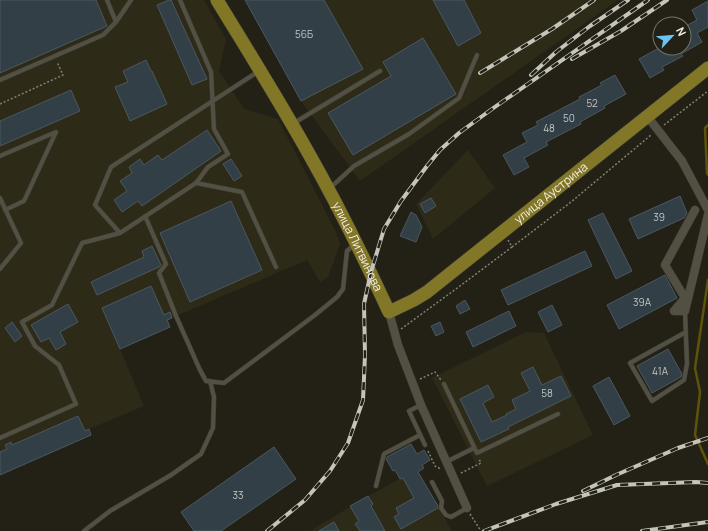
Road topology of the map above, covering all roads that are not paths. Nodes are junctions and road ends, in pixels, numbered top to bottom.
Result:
1 (107, 0) edge
2 (132, 0) edge
3 (180, 0) edge
4 (217, 0) edge
5 (116, 22) junction
6 (478, 55) dead end
7 (708, 68) edge
8 (259, 71) junction
9 (380, 71) dead end
10 (0, 80) edge
11 (213, 101) junction
12 (647, 116) junction
13 (292, 124) junction
14 (0, 156) edge
15 (196, 183) junction
16 (328, 189) junction
17 (0, 198) edge
18 (5, 210) junction
19 (695, 210) dead end
20 (708, 210) edge
21 (708, 215) edge
22 (145, 216) junction
23 (120, 233) junction
24 (356, 243) junction
25 (276, 266) dead end
26 (0, 269) edge
27 (685, 311) junction
28 (389, 312) junction
29 (686, 332) dead end
30 (210, 381) junction
31 (444, 384) road end
32 (422, 405) junction
33 (558, 414) dead end
34 (420, 434) junction
35 (0, 438) edge
36 (425, 445) dead end
37 (474, 448) junction
38 (446, 462) junction
39 (432, 482) dead end
40 (376, 486) dead end
41 (467, 508) joint
42 (84, 531) edge

1 - 5 lane
2 - 5 lane
3 - 11 lane
4 - 8 main road, улица Литвинова
5 - 10 lane
6 - 16 lane
7 - 12 main road, улица Аустрина
8 - 11 lane
8 - 13 main road, улица Литвинова
9 - 13 lane
11 - 15 lane
11 - 23 lane
12 - 20 street
12 - 28 main road, улица Аустрина
13 - 16 main road, улица Литвинова
14 - 18 lane
15 - 22 lane
15 - 25 lane
16 - 24 main road, улица Литвинова
17 - 18 lane
18 - 26 lane
19 - 27 street
21 - 27 street
22 - 23 lane
22 - 30 lane
23 - 35 lane
24 - 28 main road, улица Литвинова
24 - 30 lane
27 - 29 lane
28 - 32 street, улица Литвинова
30 - 42 lane
31 - 37 lane
32 - 34 lane
32 - 38 street, улица Литвинова
33 - 37 lane
34 - 36 lane
34 - 40 lane
37 - 38 lane
38 - 41 street, улица Литвинова
39 - 41 lane

